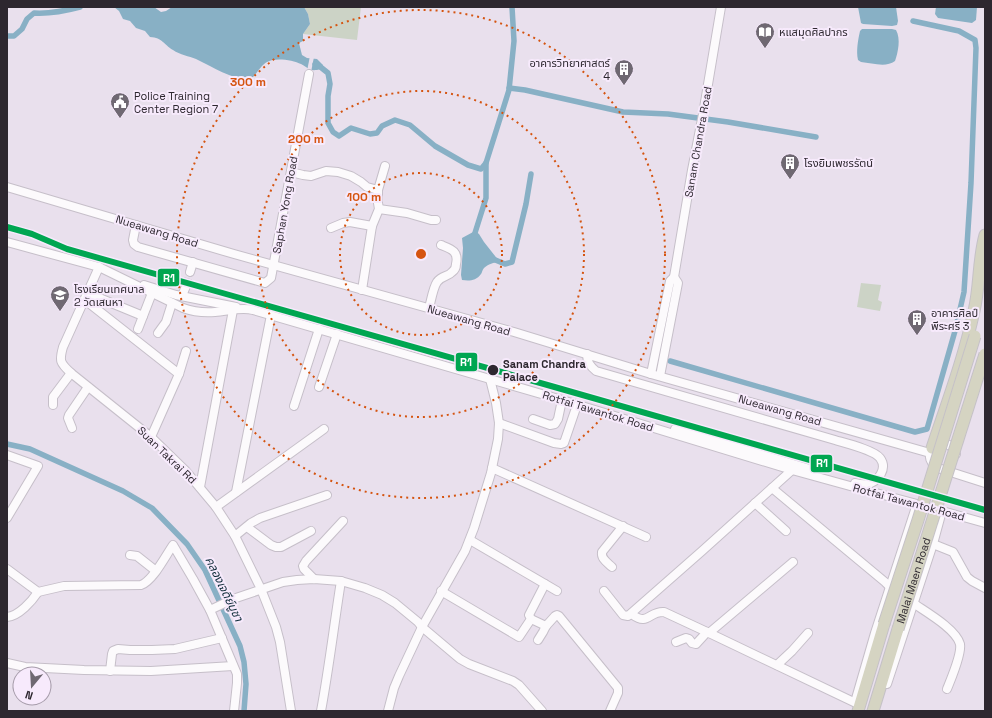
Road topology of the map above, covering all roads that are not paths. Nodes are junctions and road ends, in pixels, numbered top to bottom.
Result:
1 (721, 7) edge
2 (309, 74) dead end
3 (385, 166) dead end
4 (291, 172) junction
5 (7, 187) edge
6 (378, 190) junction
7 (379, 209) junction
8 (436, 220) dead end
9 (136, 225) junction
10 (372, 226) junction
11 (331, 228) dead end
12 (985, 235) edge
13 (7, 242) edge
14 (441, 245) dead end
15 (193, 262) junction
16 (274, 265) junction
17 (99, 267) junction
18 (190, 272) tunnel mouth
19 (674, 277) junction
20 (125, 280) junction
21 (985, 284) edge
22 (186, 286) tunnel mouth
23 (362, 290) junction
24 (152, 293) junction
25 (86, 296) junction
26 (182, 296) junction
27 (172, 303) junction
28 (429, 308) junction
29 (236, 309) junction
30 (271, 315) junction
31 (144, 316) junction
32 (138, 329) dead end
33 (319, 329) junction
34 (158, 333) dead end
35 (337, 334) junction
36 (186, 350) dead end
37 (587, 354) junction
38 (985, 354) edge
39 (985, 372) edge
40 (71, 373) junction
41 (179, 374) junction
42 (651, 374) junction
43 (660, 376) junction
44 (490, 380) junction
45 (88, 387) junction
46 (319, 387) dead end
47 (562, 400) junction
48 (53, 405) dead end
49 (577, 405) junction
50 (294, 406) dead end
51 (533, 419) dead end
52 (499, 423) junction
53 (72, 428) dead end
54 (655, 428) junction
55 (324, 429) dead end
56 (150, 437) junction
57 (931, 450) junction
58 (957, 454) junction
59 (7, 455) edge
60 (492, 468) junction
61 (792, 470) junction
62 (951, 472) junction
63 (985, 483) edge
64 (200, 487) junction
65 (772, 488) junction
66 (236, 492) junction
67 (327, 495) dead end
68 (755, 503) junction
69 (917, 504) junction
70 (216, 507) junction
71 (942, 511) junction
72 (7, 518) edge
73 (343, 522) dead end
74 (985, 523) edge
75 (623, 526) junction
76 (247, 527) junction
77 (908, 528) junction
78 (786, 530) dead end
79 (311, 531) dead end
80 (235, 536) junction
81 (646, 537) dead end
82 (470, 540) junction
83 (933, 541) junction
84 (130, 555) dead end
85 (793, 562) dead end
86 (612, 567) dead end
87 (7, 569) edge
88 (156, 571) junction
89 (314, 579) junction
90 (341, 582) junction
91 (545, 584) junction
92 (890, 587) junction
93 (985, 588) edge
94 (261, 589) junction
95 (558, 590) dead end
96 (442, 591) junction
97 (604, 591) dead end
98 (38, 592) junction
99 (913, 604) junction
100 (212, 609) junction
101 (633, 615) dead end
102 (7, 617) edge
103 (531, 619) junction
104 (546, 626) junction
105 (422, 627) junction
106 (708, 632) junction
107 (808, 633) dead end
108 (222, 638) junction
109 (538, 640) dead end
110 (676, 642) dead end
111 (7, 663) edge
112 (777, 665) junction
113 (233, 666) junction
114 (110, 671) junction
115 (947, 689) dead end
116 (858, 706) edge
117 (234, 711) edge
118 (291, 711) edge
119 (321, 711) edge
120 (388, 711) edge
121 (542, 711) edge
122 (610, 711) edge
123 (873, 711) edge
124 (877, 711) edge

1 - 19 street, Sanam Chandra Road
2 - 4 street, Saphan Yong Road
3 - 6 street
4 - 6 street
4 - 16 street, Saphan Yong Road
5 - 9 street, Nueawang Road
6 - 7 street
7 - 8 street
7 - 10 street
9 - 15 street
9 - 16 street, Nueawang Road
10 - 11 street
10 - 23 street
12 - 57 highway
13 - 17 street, Rotfai Tawantok Road
14 - 28 street
15 - 16 street, Saphan Yong Road
15 - 18 street
16 - 23 street, Nueawang Road
17 - 20 street, Rotfai Tawantok Road
17 - 25 street, Suan Takrai Rd
19 - 42 street, Sanam Chandra Road
19 - 43 street, Sanam Chandra Road
20 - 24 street, Rotfai Tawantok Road
20 - 26 street
21 - 116 highway, Malai Maen Road, bridge
22 - 26 street
23 - 28 street, Nueawang Road
24 - 27 street, Rotfai Tawantok Road
24 - 31 street
25 - 31 street
25 - 40 street, Suan Takrai Rd
25 - 41 street
26 - 29 street
27 - 29 street, Rotfai Tawantok Road
27 - 34 street
28 - 37 street, Nueawang Road
29 - 30 street, Rotfai Tawantok Road
29 - 64 street
30 - 33 street, Rotfai Tawantok Road
30 - 66 street
31 - 32 street
33 - 35 street, Rotfai Tawantok Road
33 - 50 street
35 - 44 street, Rotfai Tawantok Road
35 - 46 street
36 - 41 street
37 - 42 street, Nueawang Road
37 - 54 street
38 - 123 highway, Malai Maen Road, bridge
39 - 58 highway
40 - 45 street, Suan Takrai Rd
40 - 48 street
41 - 56 street
42 - 43 street, Nueawang Road
43 - 57 street, Nueawang Road
44 - 47 street, Rotfai Tawantok Road
44 - 52 street
45 - 53 street
45 - 56 street, Suan Takrai Rd
47 - 49 street, Rotfai Tawantok Road
47 - 51 street
49 - 52 street
49 - 54 street, Rotfai Tawantok Road
52 - 60 street
54 - 61 street, Rotfai Tawantok Road
55 - 66 street
56 - 64 street, Suan Takrai Rd
57 - 58 street
57 - 62 street
58 - 62 highway
59 - 72 street
60 - 75 street
60 - 82 street
61 - 65 street
61 - 69 street, Rotfai Tawantok Road
62 - 63 street
64 - 70 street, Suan Takrai Rd
65 - 68 street
65 - 92 street
66 - 70 street
67 - 76 street
68 - 78 street
68 - 97 street
69 - 71 street, Rotfai Tawantok Road
69 - 77 street
70 - 80 street, Suan Takrai Rd
71 - 74 street, Rotfai Tawantok Road
71 - 83 street
73 - 89 street
75 - 81 street
75 - 86 street
76 - 79 street
76 - 80 street
77 - 83 street
77 - 92 street
80 - 94 street, Suan Takrai Rd
82 - 91 street
82 - 96 street
83 - 93 street
83 - 99 street
84 - 88 street
85 - 106 street
87 - 98 street
88 - 98 street
88 - 100 street
89 - 90 street
89 - 94 street
90 - 105 street
90 - 119 street
91 - 95 street
91 - 103 street
92 - 116 street
94 - 100 street
94 - 118 street, Suan Takrai Rd
96 - 103 street
96 - 105 street
98 - 102 street
99 - 115 street
99 - 124 street
100 - 108 street
101 - 106 street
103 - 104 street
104 - 109 street
104 - 122 street
105 - 120 street
105 - 121 street
106 - 110 street
106 - 112 street
107 - 112 street
108 - 113 street
108 - 114 street
111 - 114 street
112 - 116 street
113 - 114 street
113 - 117 street

